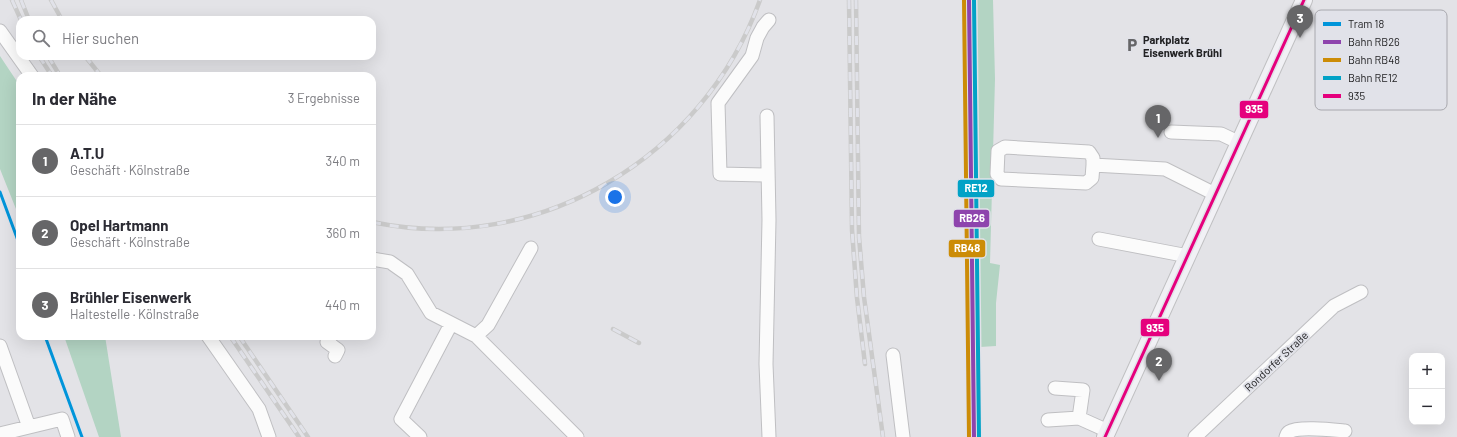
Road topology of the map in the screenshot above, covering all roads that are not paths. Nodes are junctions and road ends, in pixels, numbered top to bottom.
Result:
1 (1304, 0) edge
2 (769, 20) dead end
3 (0, 31) edge
4 (16, 54) edge
5 (21, 60) edge
6 (29, 72) edge
7 (767, 116) dead end
8 (1171, 132) dead end
9 (1238, 142) junction
10 (1093, 165) junction
11 (768, 175) junction
12 (1215, 194) junction
13 (1099, 238) dead end
14 (531, 248) dead end
15 (1188, 256) junction
16 (376, 260) edge
17 (1361, 292) dead end
18 (451, 324) junction
19 (476, 336) junction
20 (211, 340) edge
21 (328, 340) edge
22 (0, 346) edge
23 (893, 355) dead end
24 (335, 356) dead end
25 (1055, 388) dead end
26 (1079, 418) junction
27 (1048, 420) dead end
28 (29, 427) junction
29 (1345, 431) dead end
30 (0, 434) edge
31 (1107, 434) edge
32 (1199, 436) edge
33 (68, 437) edge
34 (269, 437) edge
35 (420, 437) edge
36 (577, 437) edge
37 (769, 437) edge
38 (903, 437) edge
39 (1286, 437) edge

1 - 9 main road
2 - 11 street
3 - 4 street
5 - 6 street
7 - 11 street
8 - 9 street
9 - 12 main road
10 - 10 street
10 - 12 street
11 - 37 street
12 - 15 main road
13 - 15 street
14 - 19 street
15 - 31 main road
16 - 18 street
17 - 32 street, Rondorfer Straße
18 - 19 street
18 - 35 street
19 - 36 street
20 - 34 street
21 - 24 street
22 - 28 street
23 - 38 street
25 - 26 street
26 - 27 street
26 - 31 street
28 - 30 street
28 - 33 street
29 - 39 street

